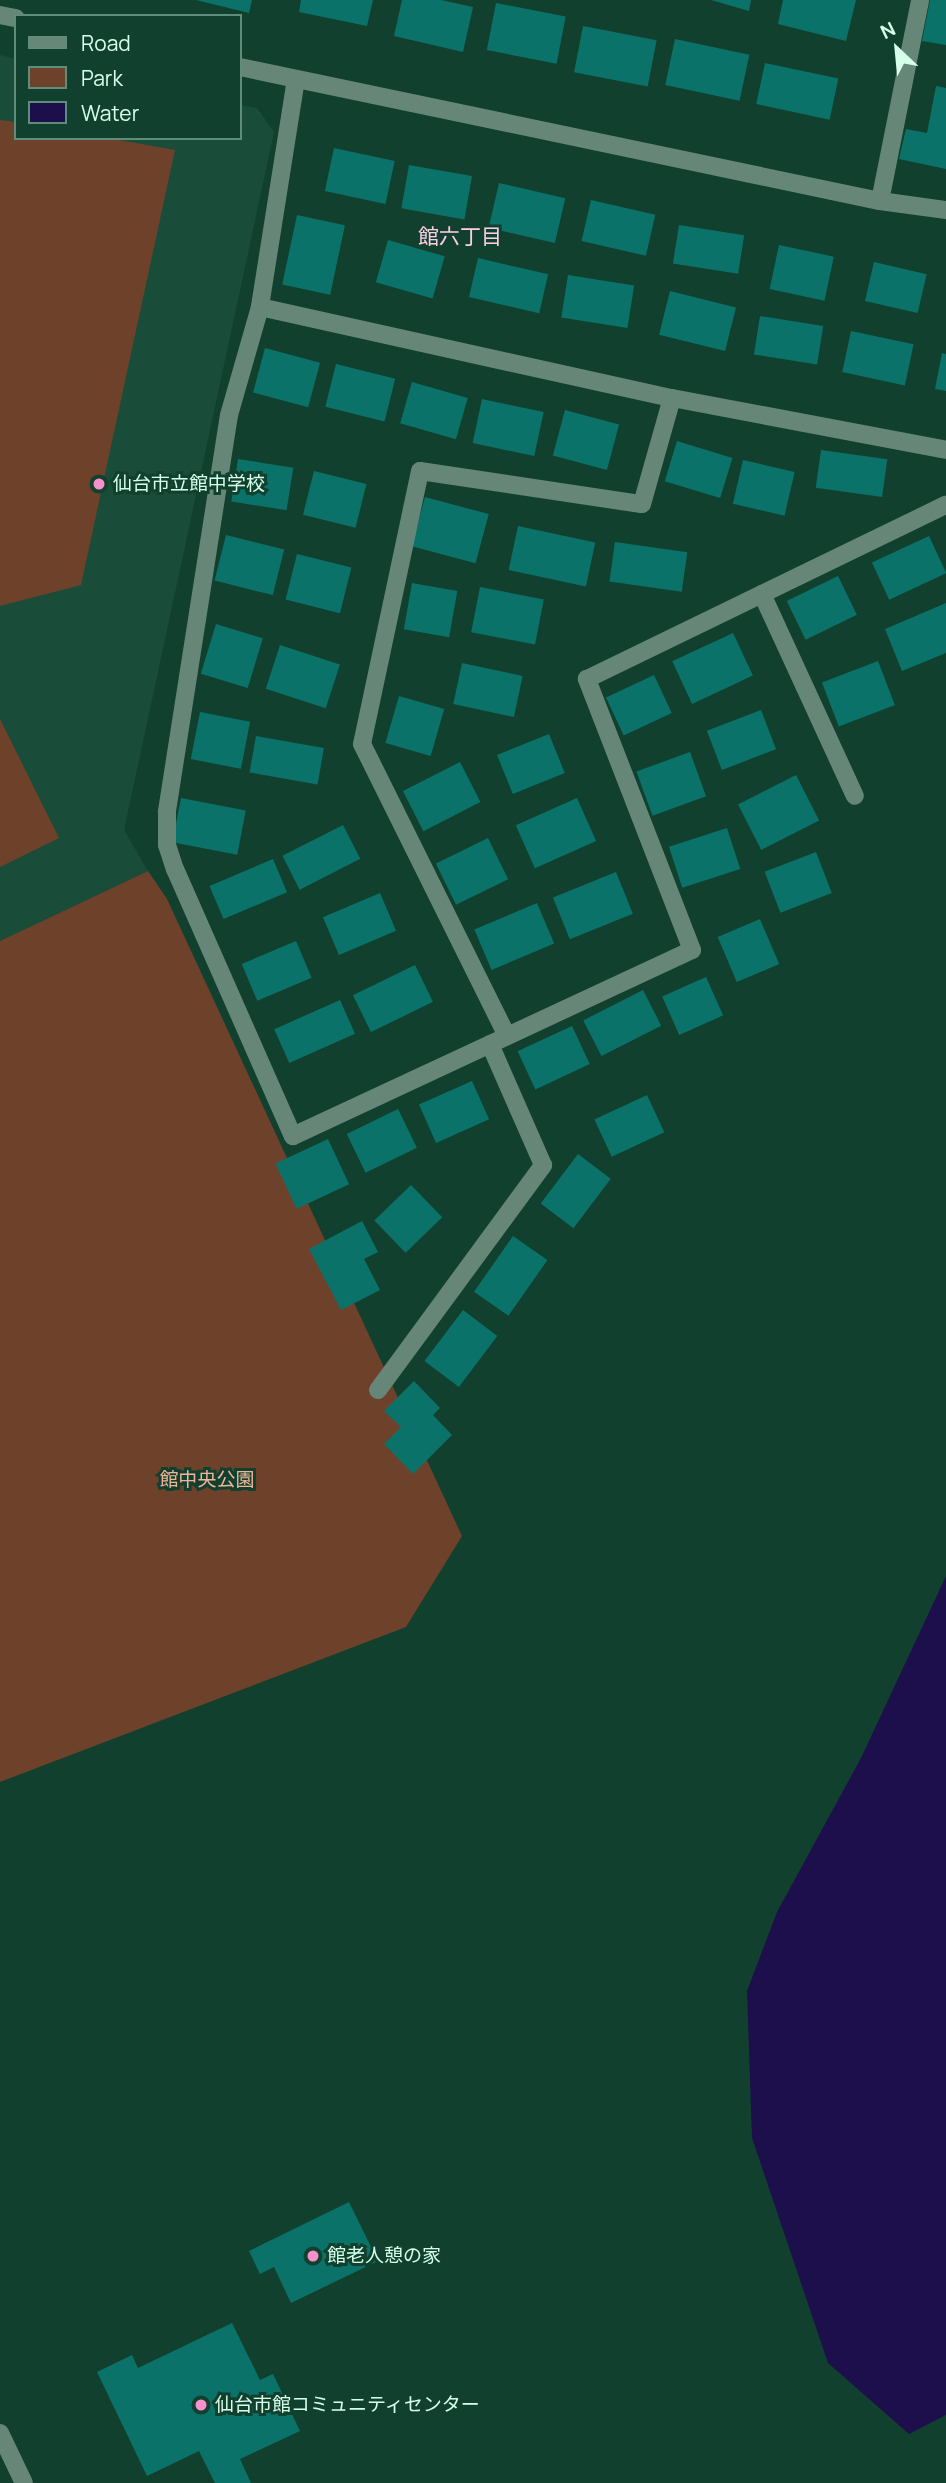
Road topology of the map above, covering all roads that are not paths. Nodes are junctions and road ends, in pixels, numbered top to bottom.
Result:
1 (920, 0) edge
2 (242, 67) edge
3 (296, 79) junction
4 (880, 201) junction
5 (946, 210) edge
6 (260, 307) junction
7 (672, 398) junction
8 (946, 450) edge
9 (946, 505) edge
10 (762, 594) junction
11 (855, 796) dead end
12 (508, 1036) junction
13 (490, 1044) junction
14 (378, 1390) dead end
15 (0, 2433) edge
16 (24, 2483) edge

1 - 4 street
2 - 3 street
3 - 4 street
3 - 6 street
4 - 5 street
6 - 7 street
6 - 13 street
7 - 8 street
7 - 12 street
9 - 10 street
10 - 11 street
10 - 12 street
12 - 13 street
13 - 14 street
15 - 16 street

